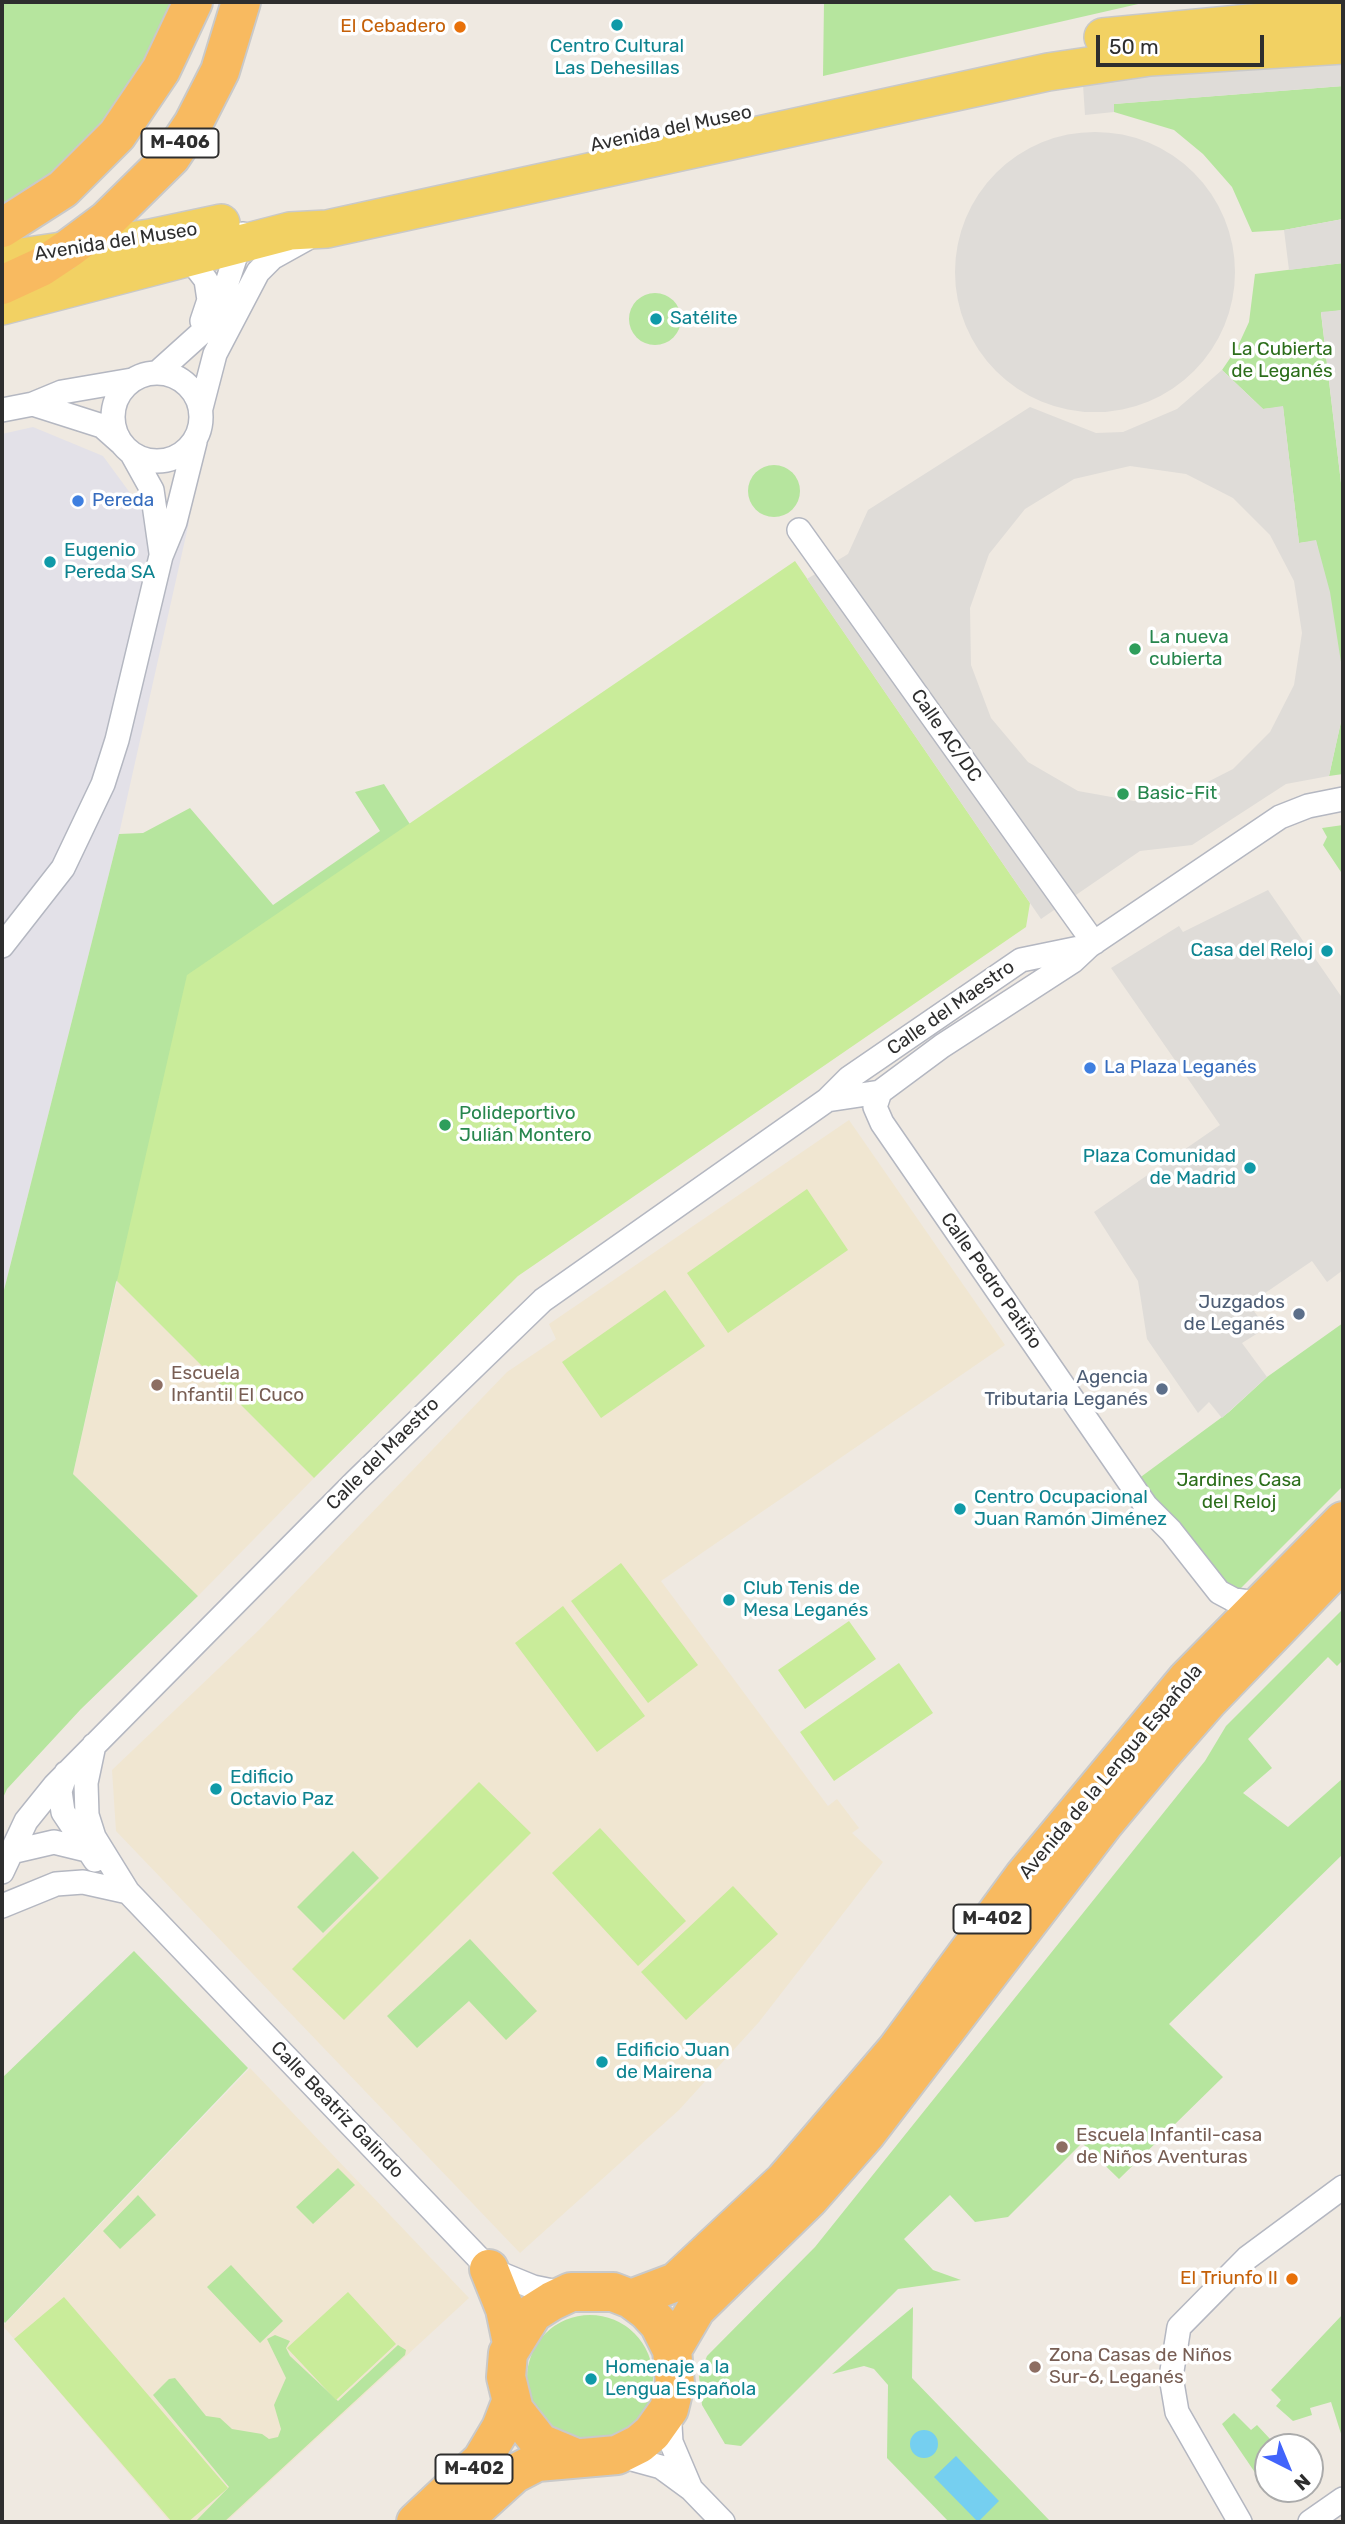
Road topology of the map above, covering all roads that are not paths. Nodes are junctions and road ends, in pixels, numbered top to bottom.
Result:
1 (193, 2) edge
2 (241, 2) edge
3 (1343, 18) edge
4 (1343, 45) edge
5 (293, 213) junction
6 (2, 228) edge
7 (327, 229) junction
8 (239, 243) junction
9 (68, 249) junction
10 (181, 259) junction
11 (2, 260) edge
12 (2, 285) edge
13 (2, 306) edge
14 (194, 339) junction
15 (158, 372) junction
16 (132, 380) junction
17 (33, 404) junction
18 (201, 408) junction
19 (2, 410) edge
20 (195, 442) junction
21 (126, 448) junction
22 (799, 530) dead end
23 (161, 556) junction
24 (1343, 799) edge
25 (1091, 944) junction
26 (2, 946) edge
27 (880, 1092) junction
28 (827, 1100) junction
29 (1343, 1521) edge
30 (1343, 1561) edge
31 (1265, 1598) junction
32 (94, 1745) junction
33 (66, 1773) junction
34 (97, 1853) junction
35 (6, 1862) edge
36 (124, 1891) junction
37 (2, 1906) edge
38 (1343, 2187) edge
39 (489, 2269) junction
40 (567, 2294) junction
41 (631, 2299) junction
42 (672, 2350) junction
43 (513, 2363) junction
44 (669, 2409) junction
45 (617, 2455) junction
46 (576, 2458) junction
47 (691, 2489) junction
48 (416, 2522) edge
49 (461, 2522) edge
50 (723, 2522) edge
51 (1240, 2522) edge

1 - 6 highway, M-406
2 - 9 highway, M-406
3 - 5 main road, Avenida del Museo
4 - 7 main road, Avenida del Museo
5 - 8 street
5 - 9 main road, Avenida del Museo
7 - 8 main road, Avenida del Museo
7 - 18 street
8 - 10 main road, Avenida del Museo
8 - 14 street
9 - 11 main road, Avenida del Museo
9 - 12 highway, M-406
10 - 13 main road, Avenida del Museo
10 - 14 street
14 - 15 street
15 - 16 street
15 - 18 street
16 - 17 street
16 - 21 street
17 - 19 street
17 - 21 street
18 - 20 street
20 - 21 street
20 - 23 street
21 - 23 street
22 - 25 street, Calle AC/DC
23 - 26 street
24 - 25 street, Calle del Maestro
25 - 27 street, Calle del Maestro
25 - 28 street, Calle del Maestro
27 - 28 street, Calle del Maestro
27 - 31 street, Calle Pedro Patiño
28 - 32 street, Calle del Maestro
29 - 31 highway, Avenida de la Lengua Española / M-402
30 - 42 highway, Avenida de la Lengua Española / M-402
31 - 41 highway, Avenida de la Lengua Española / M-402
32 - 33 street, Calle del Maestro
32 - 34 street, Calle Beatriz Galindo
33 - 34 street, Calle Beatriz Galindo
33 - 35 street, Calle del Maestro
34 - 35 street
34 - 36 street, Calle Beatriz Galindo
36 - 37 street
36 - 39 street, Calle Beatriz Galindo
38 - 51 street
39 - 40 street, Calle Beatriz Galindo
39 - 43 highway
40 - 41 highway, M-402
40 - 43 highway, M-402
41 - 42 highway, M-402
42 - 44 highway, M-402
43 - 46 highway, M-402
43 - 48 highway, M-402
44 - 45 highway, M-402
44 - 47 street
45 - 46 highway, M-402
45 - 47 street
46 - 49 highway, M-402
47 - 50 street

